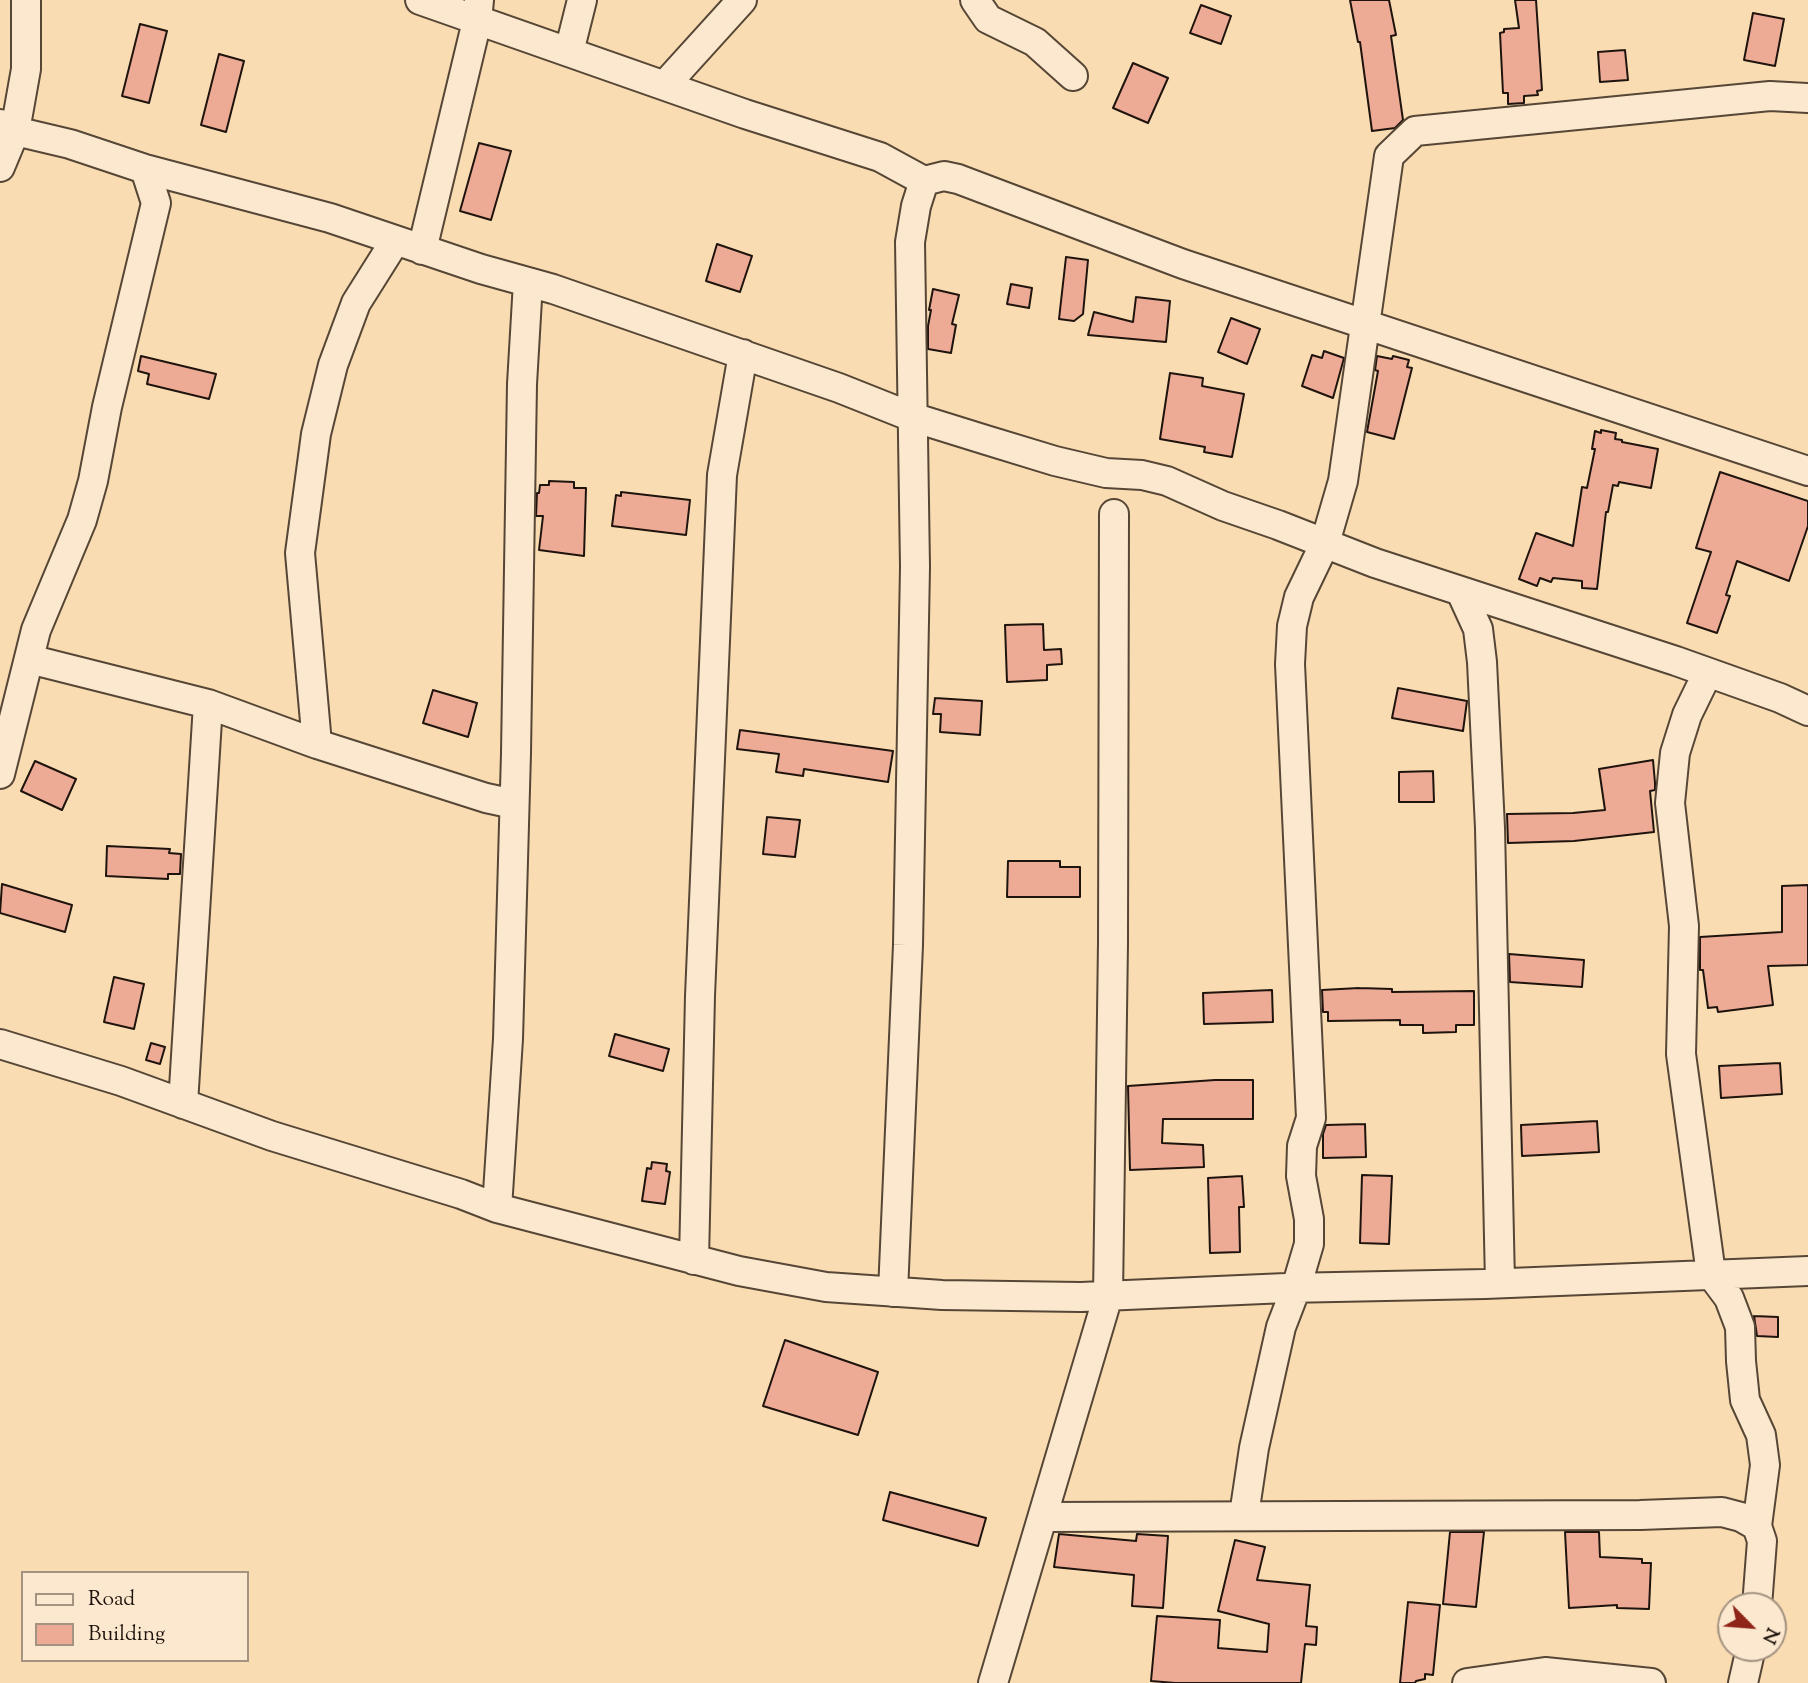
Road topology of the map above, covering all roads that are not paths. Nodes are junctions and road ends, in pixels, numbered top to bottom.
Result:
1 (26, 0) edge
2 (420, 0) edge
3 (582, 0) edge
4 (742, 0) edge
5 (975, 0) edge
6 (478, 10) edge
7 (569, 52) junction
8 (1073, 76) dead end
9 (665, 85) junction
10 (1808, 98) edge
11 (8, 127) edge
12 (0, 167) edge
13 (145, 169) junction
14 (183, 178) junction
15 (924, 181) junction
16 (156, 203) junction
17 (395, 241) junction
18 (422, 250) junction
19 (528, 282) junction
20 (1366, 324) junction
21 (743, 354) junction
22 (912, 417) junction
23 (1808, 471) edge
24 (1114, 513) dead end
25 (1325, 543) junction
26 (1461, 592) junction
27 (29, 659) junction
28 (1707, 674) junction
29 (208, 704) junction
30 (1808, 711) edge
31 (317, 744) junction
32 (0, 774) edge
33 (514, 804) junction
34 (0, 1044) edge
35 (183, 1104) junction
36 (497, 1208) junction
37 (694, 1260) junction
38 (1808, 1271) edge
39 (1711, 1274) junction
40 (1500, 1283) junction
41 (1296, 1288) junction
42 (893, 1292) junction
43 (1108, 1296) junction
44 (1244, 1515) junction
45 (1043, 1517) junction
46 (1757, 1526) junction
47 (1758, 1592) edge
48 (1748, 1662) edge
49 (1545, 1677) edge
50 (993, 1683) edge
51 (1467, 1683) edge
52 (1651, 1683) edge
53 (1743, 1683) edge

1 - 11 street
2 - 6 street
3 - 7 street
4 - 9 street
5 - 8 street
6 - 7 street
6 - 18 street
7 - 9 street
9 - 15 street
10 - 20 street
11 - 12 street
11 - 13 street
13 - 14 street
13 - 16 street
14 - 16 street
14 - 17 street
15 - 20 street
15 - 22 street
16 - 27 street
17 - 18 street
17 - 31 street
18 - 19 street
19 - 21 street
19 - 33 street
20 - 23 street
20 - 25 street
21 - 22 street
21 - 37 street
22 - 25 street
22 - 42 street
24 - 43 street
25 - 26 street
25 - 41 street
26 - 28 street
26 - 40 street
27 - 29 street
27 - 32 street
28 - 30 street
28 - 39 street
29 - 31 street
29 - 35 street
31 - 33 street
33 - 36 street
34 - 35 street
35 - 36 street
36 - 37 street
37 - 42 street
38 - 39 street
39 - 40 street
39 - 46 street
40 - 41 street
41 - 43 street
41 - 44 street
42 - 43 street
43 - 45 street
44 - 45 street
44 - 46 street
45 - 50 street
46 - 47 street
48 - 53 street
49 - 51 street
49 - 52 street

